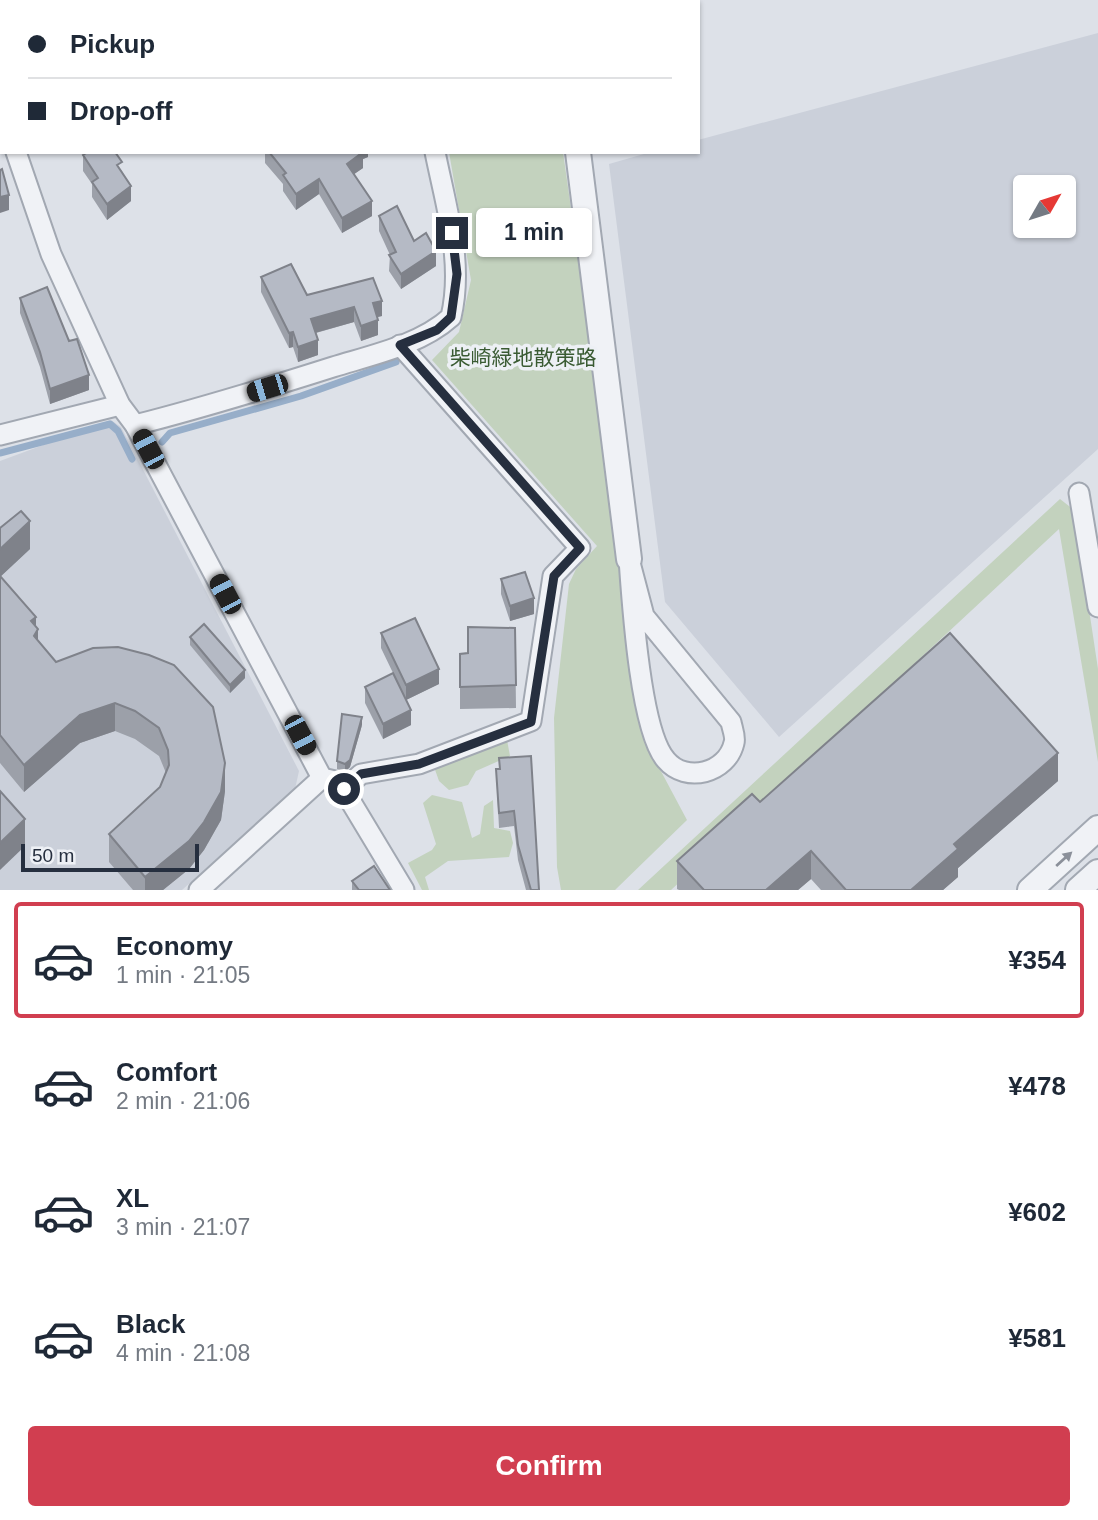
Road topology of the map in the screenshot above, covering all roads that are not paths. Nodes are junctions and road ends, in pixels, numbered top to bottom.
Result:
1 (17, 154) edge
2 (435, 154) edge
3 (578, 154) edge
4 (400, 345) junction
5 (120, 405) junction
6 (135, 425) junction
7 (0, 435) edge
8 (1079, 493) dead end
9 (629, 559) junction
10 (1098, 607) edge
11 (323, 778) junction
12 (344, 789) junction
13 (1098, 828) edge
14 (1098, 872) edge
15 (199, 890) edge
16 (404, 890) edge
17 (1030, 890) edge
18 (1079, 890) edge

1 - 5 street
2 - 4 street
3 - 9 street
4 - 6 street
4 - 12 street
5 - 6 street
5 - 7 street
6 - 11 street
8 - 10 street
9 - 9 street
11 - 12 street
11 - 15 street
12 - 16 street
17 -> 13 street
14 - 18 street

